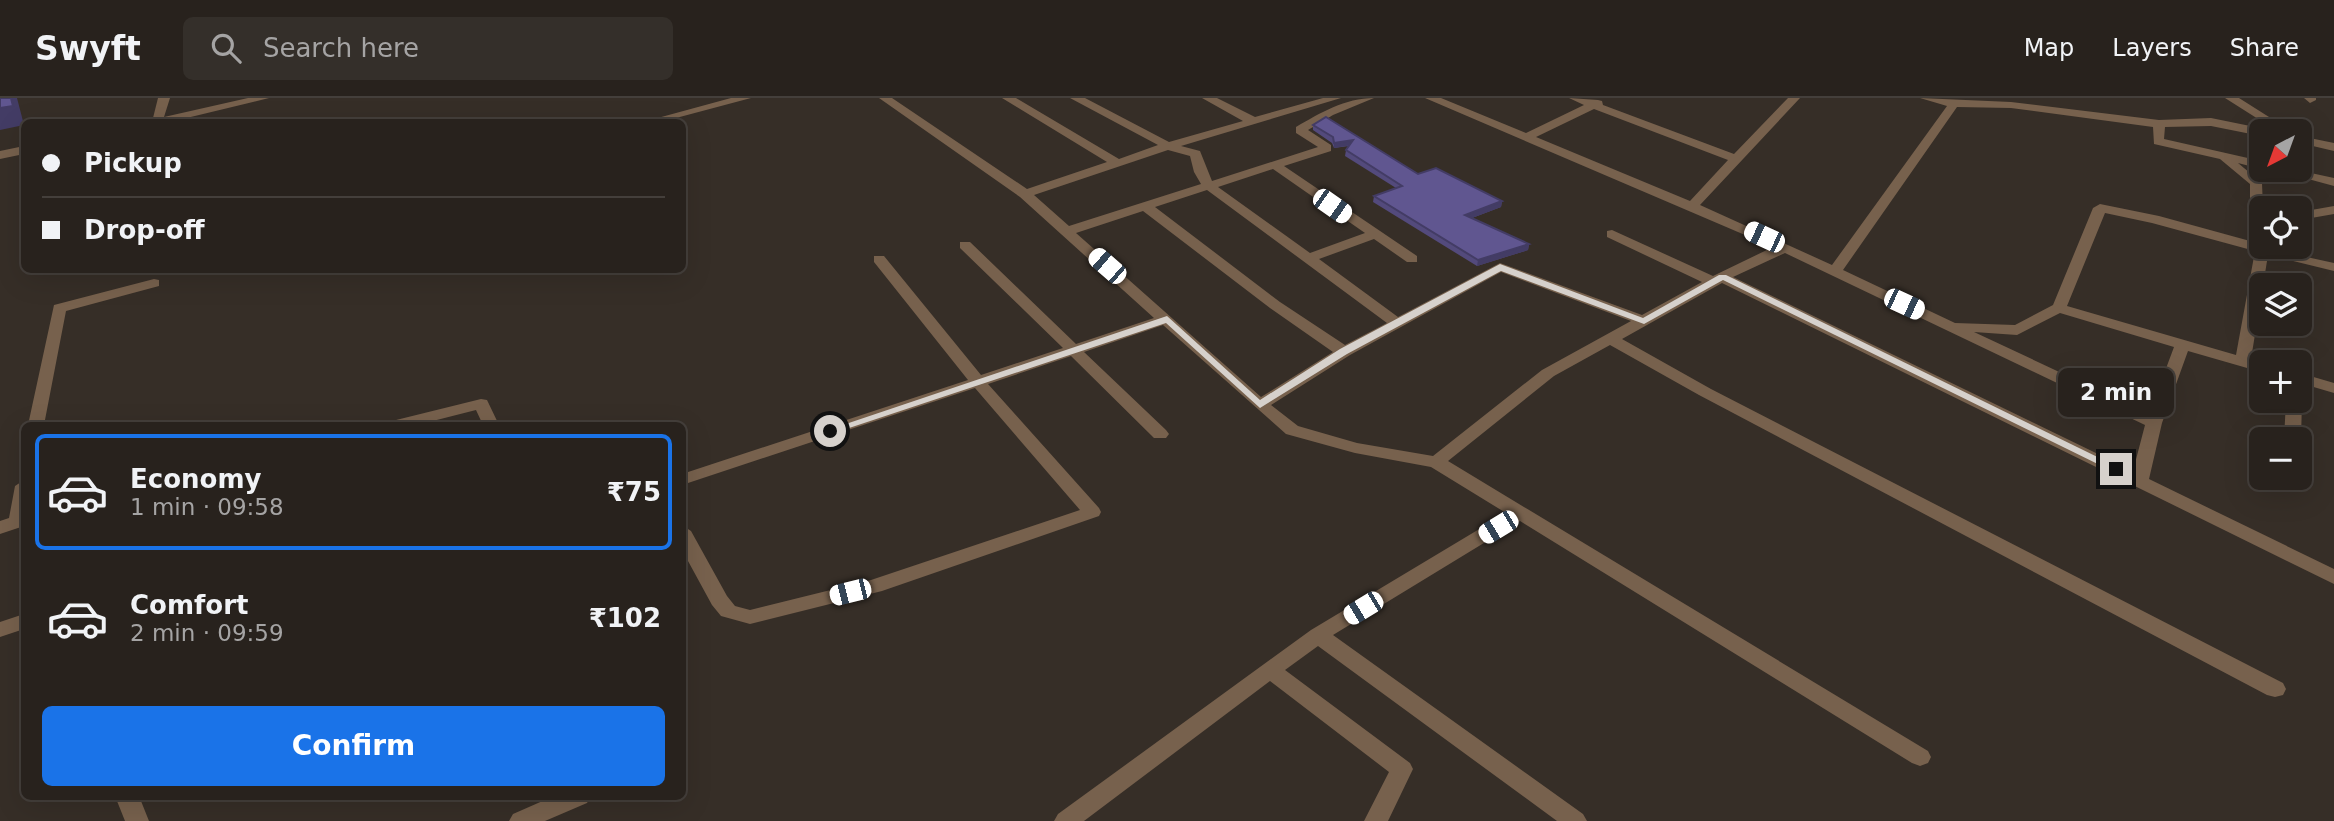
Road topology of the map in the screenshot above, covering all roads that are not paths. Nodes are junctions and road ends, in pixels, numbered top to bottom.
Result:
1 (164, 98) edge
2 (263, 98) edge
3 (745, 98) edge
4 (885, 98) edge
5 (1008, 98) edge
6 (1076, 98) edge
7 (1208, 98) edge
8 (1335, 98) edge
9 (1365, 98) edge
10 (1431, 98) edge
11 (1575, 98) edge
12 (1607, 98) edge
13 (1794, 98) edge
14 (1926, 98) edge
15 (2046, 98) edge
16 (2231, 98) edge
17 (1954, 104) junction
18 (1593, 105) junction
19 (2011, 106) junction
20 (158, 119) edge
21 (170, 119) edge
22 (661, 119) edge
23 (2265, 119) edge
24 (1253, 121) junction
25 (2159, 124) junction
26 (2249, 130) edge
27 (1527, 137) junction
28 (2312, 142) edge
29 (1168, 146) junction
30 (2334, 147) edge
31 (21, 151) edge
32 (0, 155) edge
33 (2220, 155) junction
34 (1736, 159) junction
35 (2249, 162) edge
36 (1119, 164) junction
37 (1275, 165) junction
38 (2312, 177) edge
39 (2334, 182) edge
40 (1209, 186) junction
41 (1025, 194) junction
42 (2257, 196) edge
43 (1693, 205) junction
44 (1145, 206) junction
45 (2334, 210) edge
46 (2312, 214) edge
47 (1067, 231) junction
48 (1374, 234) junction
49 (1612, 234) dead end
50 (965, 244) dead end
51 (2249, 245) edge
52 (1785, 247) junction
53 (1309, 258) junction
54 (1412, 258) dead end
55 (879, 259) dead end
56 (2260, 259) edge
57 (2302, 259) edge
58 (2334, 267) edge
59 (1835, 271) junction
60 (1718, 279) junction
61 (154, 283) dead end
62 (2059, 308) junction
63 (1167, 319) junction
64 (1644, 321) junction
65 (1397, 323) junction
66 (1950, 326) junction
67 (1611, 339) junction
68 (2183, 345) junction
69 (1073, 350) junction
70 (1343, 352) junction
71 (2243, 362) junction
72 (2249, 364) edge
73 (978, 382) junction
74 (2312, 382) edge
75 (2334, 388) edge
76 (1260, 405) junction
77 (37, 422) edge
78 (410, 422) edge
79 (490, 422) edge
80 (2154, 423) junction
81 (1160, 434) dead end
82 (1436, 462) junction
83 (686, 479) edge
84 (2140, 481) junction
85 (21, 497) edge
86 (1520, 513) junction
87 (14, 524) edge
88 (686, 538) edge
89 (2334, 577) edge
90 (21, 622) edge
91 (0, 630) edge
92 (1318, 635) junction
93 (1270, 670) junction
94 (2275, 689) dead end
95 (1920, 757) dead end
96 (129, 800) edge
97 (570, 800) edge
98 (137, 821) edge
99 (521, 821) edge
100 (1066, 821) edge
101 (1376, 821) edge
102 (1574, 821) edge

1 - 20 street
2 - 21 street
3 - 22 street
4 - 41 street
5 - 36 street
6 - 29 street
7 - 24 street
8 - 24 street
9 - 37 street
10 - 27 street
11 - 18 street
12 - 18 street
13 - 34 street
14 - 17 street
15 - 19 street
16 - 23 street
17 - 19 street
17 - 59 street
18 - 27 street
18 - 34 street
19 - 25 street
24 - 29 street
25 - 26 street
25 - 33 street
27 - 43 street
28 - 30 street
29 - 36 street
29 - 40 street
31 - 32 street
33 - 35 street
33 - 42 street
34 - 43 street
36 - 41 street
37 - 40 street
37 - 48 street
38 - 39 street
40 - 44 street
40 - 53 street
41 - 47 street
43 - 52 street
44 - 47 street
44 - 70 street
45 - 46 street
47 - 63 street
48 - 53 street
48 - 54 street
49 - 60 street
50 - 69 street
51 - 62 street
52 - 59 street
52 - 60 street
53 - 65 street
55 - 73 street
56 - 71 street
57 - 58 street
59 - 66 street
60 - 64 street
60 - 84 street
61 - 77 street
62 - 66 street
62 - 68 street
63 - 69 street
63 - 76 street
64 - 65 street
64 - 67 street
65 - 70 street
66 - 80 street
67 - 82 street
67 - 94 street
68 - 71 street
68 - 80 street
69 - 73 street
69 - 81 street
70 - 76 street
71 - 72 street
73 - 83 street
73 - 88 street
74 - 75 street
76 - 82 street
78 - 79 street
80 - 84 street
82 - 86 street
84 - 89 street
85 - 87 street
86 - 92 street
86 - 95 street
90 - 91 street
92 - 93 street
92 - 102 street
93 - 100 street
93 - 101 street
96 - 98 street
97 - 99 street

